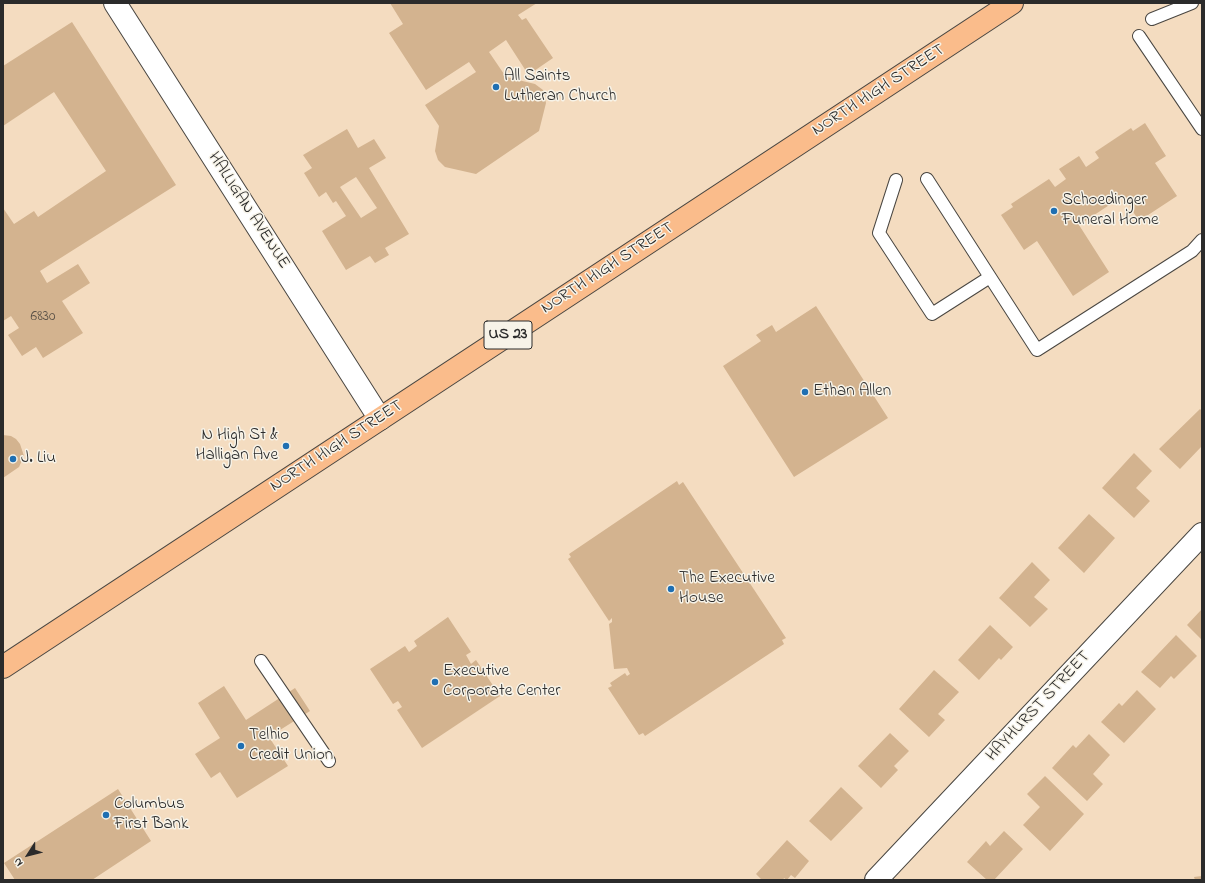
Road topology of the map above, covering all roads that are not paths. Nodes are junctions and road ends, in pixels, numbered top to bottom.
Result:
1 (115, 3) edge
2 (1012, 3) edge
3 (1192, 3) edge
4 (1152, 19) dead end
5 (1139, 36) dead end
6 (1202, 129) edge
7 (927, 179) dead end
8 (896, 180) dead end
9 (1202, 240) edge
10 (990, 277) junction
11 (380, 419) junction
12 (1202, 534) edge
13 (261, 661) dead end
14 (3, 667) edge
15 (329, 761) dead end
16 (876, 880) edge

1 - 11 street, HALLIGAN AVENUE
2 - 11 main road, NORTH HIGH STREET / US 23
3 - 4 lane
5 - 6 lane
7 - 10 lane
8 - 10 lane
9 - 10 lane
11 - 14 main road, NORTH HIGH STREET / US 23
12 - 16 street, HAYHURST STREET
13 - 15 lane

